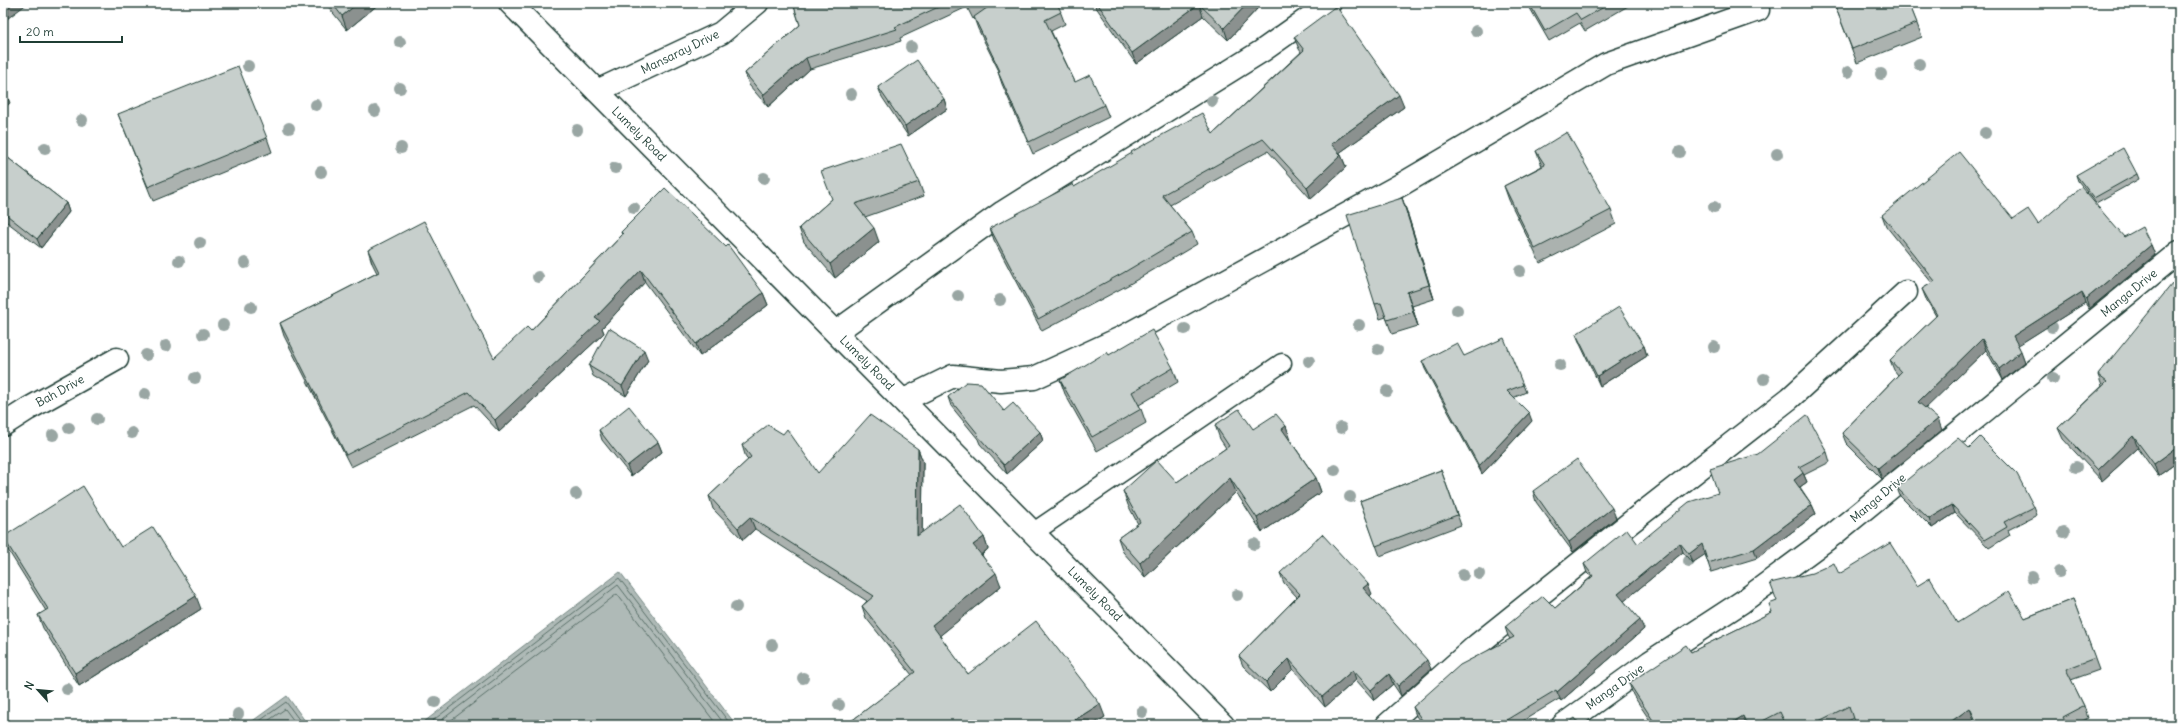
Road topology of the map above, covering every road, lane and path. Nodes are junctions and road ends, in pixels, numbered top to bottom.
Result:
1 (510, 3) edge
2 (757, 3) edge
3 (1330, 3) edge
4 (1758, 10) dead end
5 (597, 91) junction
6 (2179, 252) edge
7 (1906, 292) dead end
8 (836, 332) junction
9 (117, 358) dead end
10 (1282, 363) dead end
11 (904, 400) junction
12 (3, 425) edge
13 (1034, 532) junction
14 (1223, 725) edge
15 (1387, 725) edge
16 (1563, 725) edge

1 - 5 street, Lumely Road
2 - 5 street, Mansaray Drive
3 - 8 street
4 - 11 street
5 - 8 street, Lumely Road
6 - 16 street, Manga Drive
7 - 15 street
8 - 11 street, Lumely Road
9 - 12 street, Bah Drive
10 - 13 lane
11 - 13 street, Lumely Road
13 - 14 street, Lumely Road

